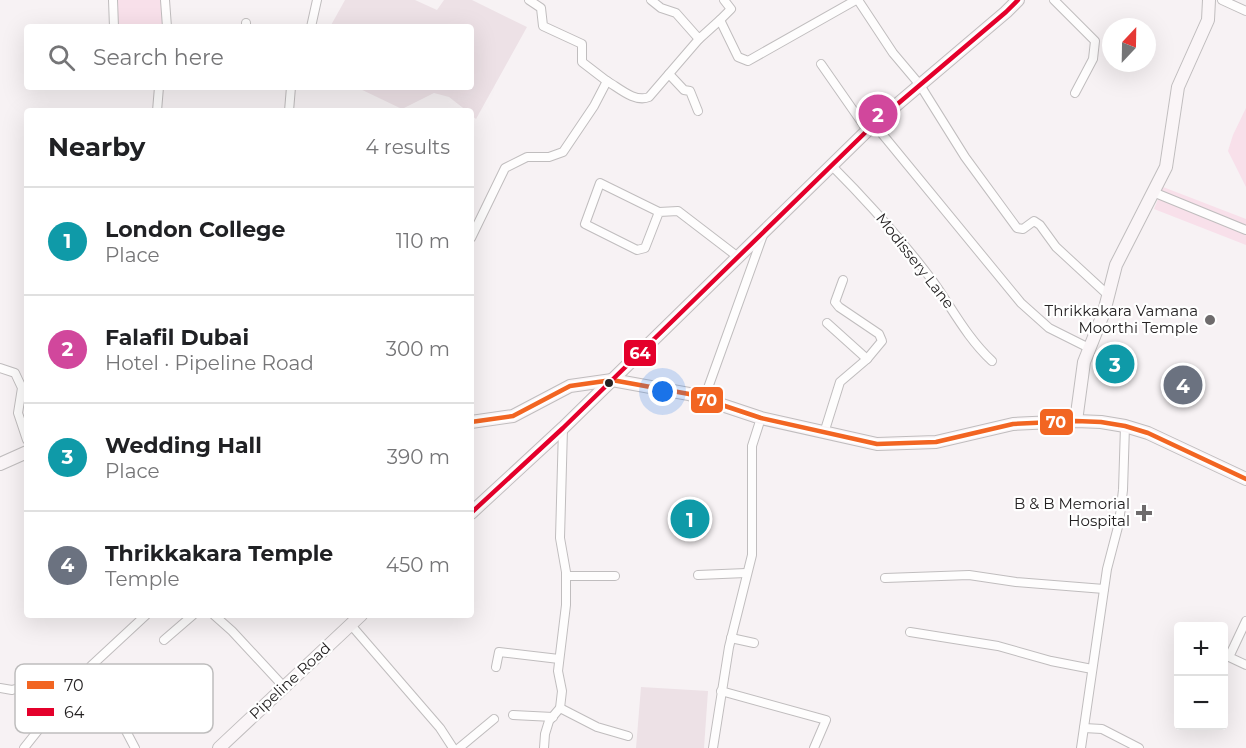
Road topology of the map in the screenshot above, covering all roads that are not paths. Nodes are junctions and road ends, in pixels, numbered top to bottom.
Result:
1 (113, 0) edge
2 (165, 0) edge
3 (317, 0) edge
4 (529, 0) edge
5 (651, 0) edge
6 (724, 0) edge
7 (857, 0) edge
8 (1018, 0) edge
9 (1054, 0) edge
10 (1209, 0) edge
11 (1222, 0) edge
12 (1246, 11) edge
13 (720, 20) junction
14 (114, 24) edge
15 (166, 24) edge
16 (312, 24) edge
17 (699, 39) junction
18 (821, 64) dead end
19 (669, 74) junction
20 (608, 82) junction
21 (920, 85) junction
22 (159, 90) edge
23 (291, 90) edge
24 (1075, 93) dead end
25 (157, 108) edge
26 (289, 108) edge
27 (698, 111) dead end
28 (871, 127) junction
29 (832, 166) junction
30 (1154, 192) junction
31 (659, 212) junction
32 (765, 230) junction
33 (1246, 230) edge
34 (474, 232) edge
35 (738, 257) junction
36 (843, 280) dead end
37 (1108, 295) junction
38 (827, 323) dead end
39 (1089, 348) junction
40 (867, 359) junction
41 (992, 361) dead end
42 (0, 368) edge
43 (612, 380) junction
44 (704, 399) junction
45 (761, 418) junction
46 (1076, 421) junction
47 (474, 422) edge
48 (1125, 426) junction
49 (563, 428) junction
50 (24, 431) edge
51 (824, 433) junction
52 (24, 453) edge
53 (0, 464) edge
54 (1246, 479) edge
55 (474, 510) edge
56 (746, 573) junction
57 (698, 575) dead end
58 (566, 576) junction
59 (615, 576) dead end
60 (885, 578) dead end
61 (1104, 589) junction
62 (143, 618) edge
63 (190, 618) edge
64 (217, 618) edge
65 (358, 618) edge
66 (1246, 621) edge
67 (351, 625) junction
68 (910, 632) dead end
69 (731, 638) junction
70 (164, 640) dead end
71 (753, 643) dead end
72 (559, 658) junction
73 (95, 664) edge
74 (1246, 665) edge
75 (495, 667) dead end
76 (1092, 669) junction
77 (284, 687) junction
78 (0, 688) edge
79 (15, 689) edge
80 (721, 690) junction
81 (560, 708) junction
82 (513, 715) dead end
83 (553, 717) junction
84 (494, 719) dead end
85 (1084, 728) junction
86 (36, 733) edge
87 (127, 733) edge
88 (627, 736) dead end
89 (24, 748) edge
90 (135, 748) edge
91 (219, 748) edge
92 (453, 748) edge
93 (459, 748) edge
94 (544, 748) edge
95 (713, 748) edge
96 (814, 748) edge
97 (1081, 748) edge
98 (1139, 748) edge

1 - 14 street
2 - 15 street
3 - 16 street
4 - 20 street
5 - 17 street
6 - 13 street
7 - 13 street
7 - 21 street
8 - 21 street
9 - 24 street
10 - 30 street
11 - 12 street
13 - 17 street
17 - 19 street
18 - 28 street
19 - 20 street
19 - 27 street
20 - 34 street
21 - 28 street
21 - 37 street
22 - 25 street
23 - 26 street
28 - 29 street
28 - 39 street
29 - 32 street
29 - 41 street, Modissery Lane
30 - 33 street
30 - 37 street
31 - 31 street
31 - 35 street
32 - 35 street
32 - 44 street
35 - 43 street
36 - 40 street
37 - 39 street
38 - 40 street
39 - 46 street
40 - 51 street
42 - 50 street
43 - 44 street
43 - 47 street
43 - 49 street
44 - 45 street
45 - 51 street
45 - 56 street
46 - 48 street
46 - 51 street
48 - 54 street
48 - 61 street
49 - 55 street
49 - 58 street
52 - 53 street
56 - 57 street
56 - 69 street
58 - 59 street
58 - 72 street
60 - 61 street
61 - 76 street
62 - 73 street
63 - 70 street
64 - 77 street
65 - 67 street, Pipeline Road
66 - 74 street
67 - 77 street, Pipeline Road
67 - 92 street
68 - 76 street
69 - 71 street
69 - 80 street
72 - 75 street
72 - 81 street
76 - 85 street
77 - 91 street, Pipeline Road
78 - 79 street
80 - 95 street
80 - 96 street
81 - 83 street
81 - 88 street
82 - 83 street
83 - 94 street
84 - 93 street
85 - 97 street
85 - 98 street
86 - 89 street
87 - 90 street

